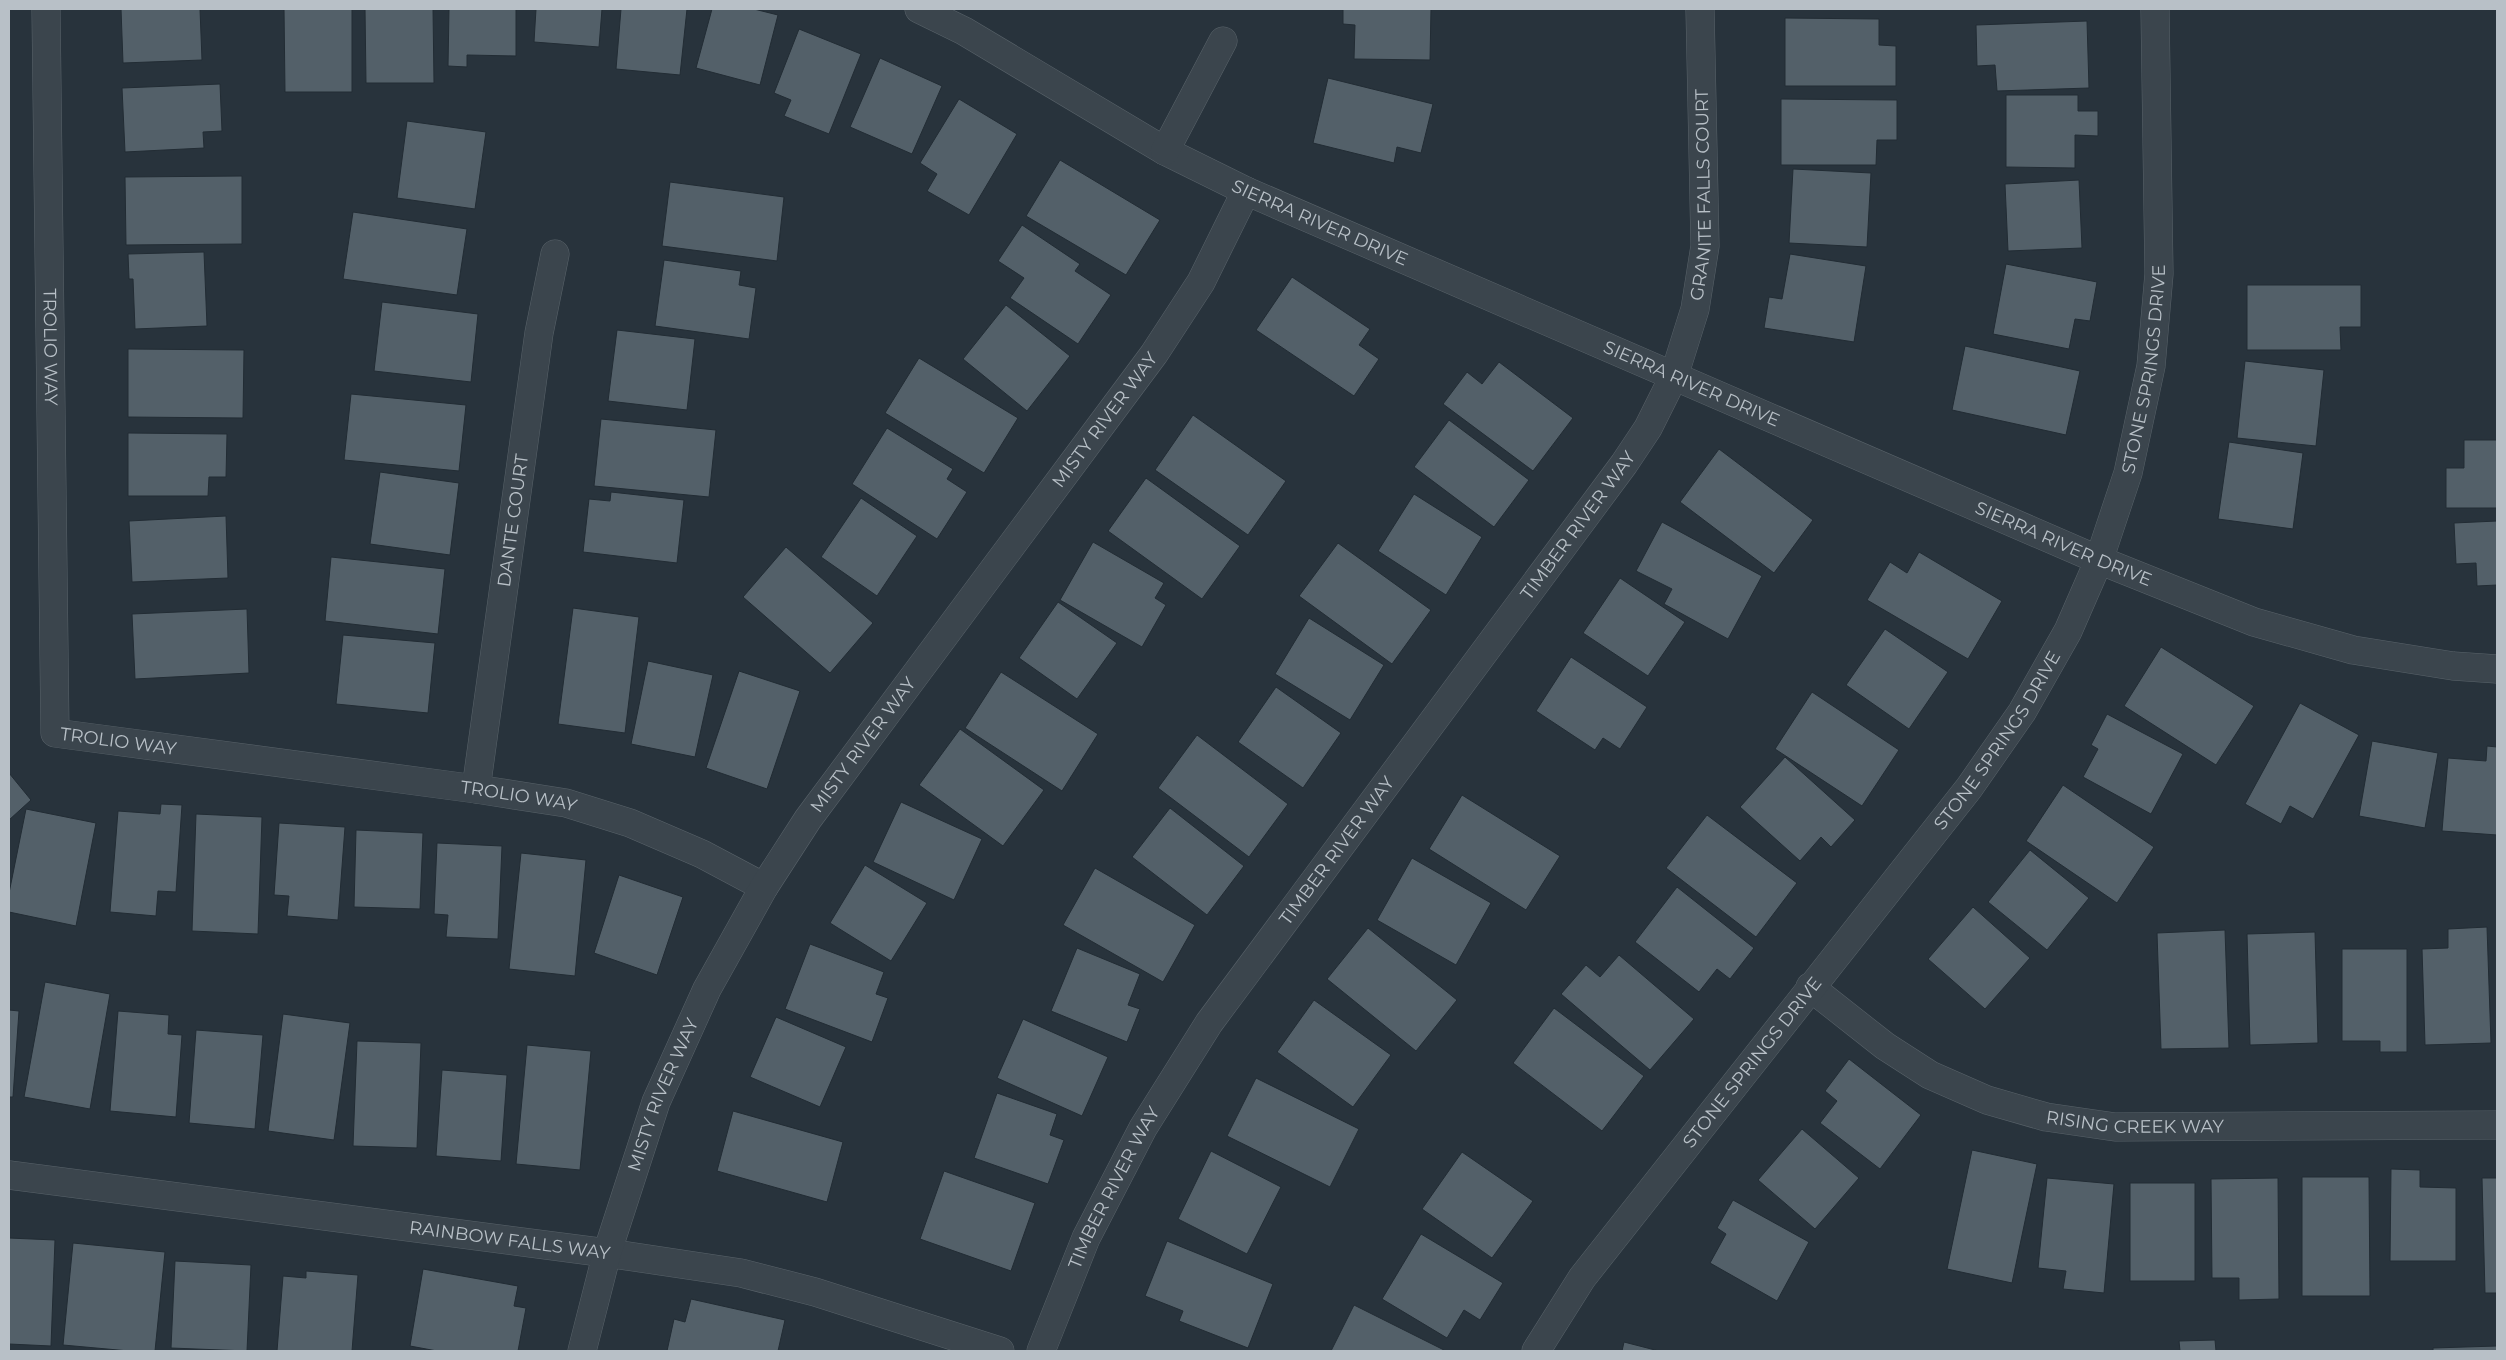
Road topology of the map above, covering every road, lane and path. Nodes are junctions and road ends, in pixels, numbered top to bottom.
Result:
1 (46, 9) edge
2 (918, 9) edge
3 (1700, 9) edge
4 (2155, 9) edge
5 (1223, 41) dead end
6 (1165, 151) junction
7 (1246, 191) junction
8 (556, 254) dead end
9 (1674, 376) junction
10 (2099, 560) junction
11 (2497, 669) edge
12 (476, 789) junction
13 (764, 887) junction
14 (1810, 987) junction
15 (2497, 1125) edge
16 (9, 1175) edge
17 (606, 1253) junction
18 (582, 1351) edge
19 (1000, 1351) edge
20 (1041, 1351) edge
21 (1536, 1351) edge

1 - 12 street, TROLIO WAY
2 - 6 street, SIERRA RIVER DRIVE
3 - 9 street, GRANITE FALLS COURT
4 - 10 street, STONE SPRINGS DRIVE
5 - 6 street
6 - 7 street, SIERRA RIVER DRIVE
7 - 9 street, SIERRA RIVER DRIVE
7 - 13 street, MISTY RIVER WAY
8 - 12 street, DANTE COURT
9 - 10 street, SIERRA RIVER DRIVE
9 - 20 street, TIMBER RIVER WAY
10 - 11 street, SIERRA RIVER DRIVE
10 - 14 street, STONE SPRINGS DRIVE
12 - 13 street, TROLIO WAY
13 - 17 street, MISTY RIVER WAY
14 - 15 street, RISING CREEK WAY
14 - 21 street, STONE SPRINGS DRIVE
16 - 17 street, RAINBOW FALLS WAY
17 - 18 street, MISTY RIVER WAY
17 - 19 street, RAINBOW FALLS WAY

